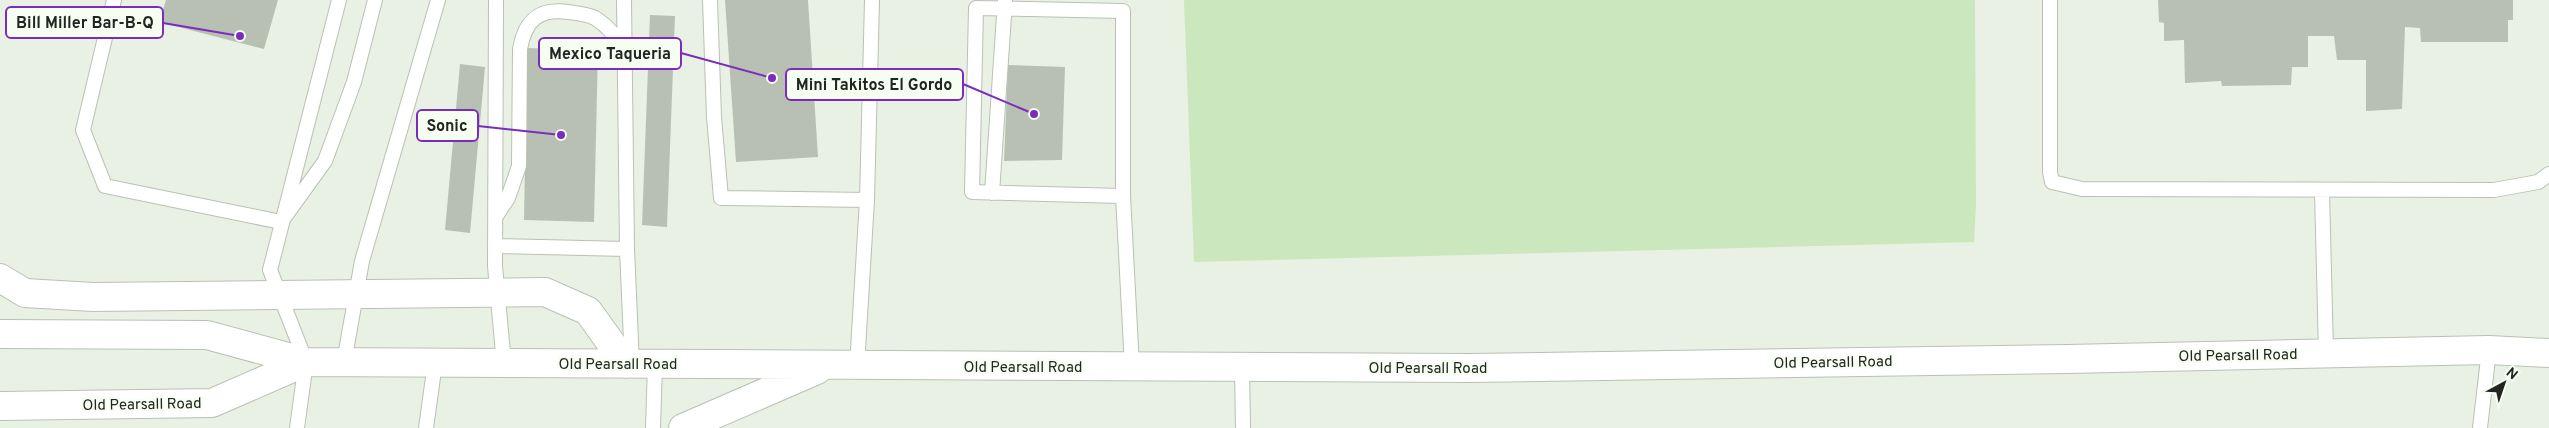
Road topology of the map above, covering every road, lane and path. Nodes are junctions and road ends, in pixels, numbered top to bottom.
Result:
1 (114, 0) edge
2 (339, 0) edge
3 (375, 0) edge
4 (438, 0) edge
5 (496, 0) edge
6 (624, 0) edge
7 (710, 0) edge
8 (872, 0) edge
9 (2050, 0) edge
10 (1004, 4) edge
11 (1122, 6) edge
12 (624, 49) junction
13 (2549, 174) edge
14 (2322, 191) junction
15 (992, 193) junction
16 (1123, 196) junction
17 (867, 200) junction
18 (496, 216) junction
19 (280, 222) junction
20 (496, 246) junction
21 (627, 249) junction
22 (0, 278) edge
23 (498, 292) junction
24 (356, 294) junction
25 (280, 295) junction
26 (0, 334) edge
27 (2489, 350) junction
28 (2326, 353) junction
29 (2549, 353) edge
30 (306, 362) junction
31 (344, 362) junction
32 (435, 363) junction
33 (504, 364) junction
34 (638, 364) junction
35 (827, 366) junction
36 (857, 366) junction
37 (1132, 367) junction
38 (1242, 368) junction
39 (0, 406) edge
40 (298, 428) edge
41 (426, 428) edge
42 (653, 428) edge
43 (683, 428) edge
44 (1243, 428) edge
45 (2480, 428) edge

1 - 19 lane
2 - 19 lane
3 - 19 lane
4 - 24 lane
5 - 18 lane
6 - 12 lane
7 - 17 lane
8 - 17 lane
9 - 14 lane
10 - 11 lane
10 - 15 lane
10 - 15 lane
11 - 16 lane
12 - 18 lane
12 - 21 lane
13 - 14 lane
14 - 28 lane
15 - 16 lane
16 - 37 lane
17 - 36 lane
18 - 20 lane
19 - 25 lane
20 - 21 lane
20 - 23 lane
21 - 34 lane
22 - 25 main road
23 - 24 main road
23 - 33 lane
23 - 34 main road
24 - 25 main road
24 - 31 lane
25 - 30 lane
26 - 30 main road, Old Pearsall Road
27 - 28 main road, Old Pearsall Road
27 - 29 main road, Old Pearsall Road
27 - 45 lane
28 - 38 main road, Old Pearsall Road
30 - 31 main road, Old Pearsall Road
30 - 39 main road, Old Pearsall Road
30 - 40 lane
31 - 32 main road, Old Pearsall Road
32 - 33 main road, Old Pearsall Road
32 - 41 lane
33 - 34 main road, Old Pearsall Road
34 - 35 main road, Old Pearsall Road
34 - 42 lane
35 - 36 main road, Old Pearsall Road
35 - 43 main road
36 - 37 main road, Old Pearsall Road
37 - 38 main road, Old Pearsall Road
38 - 44 lane

